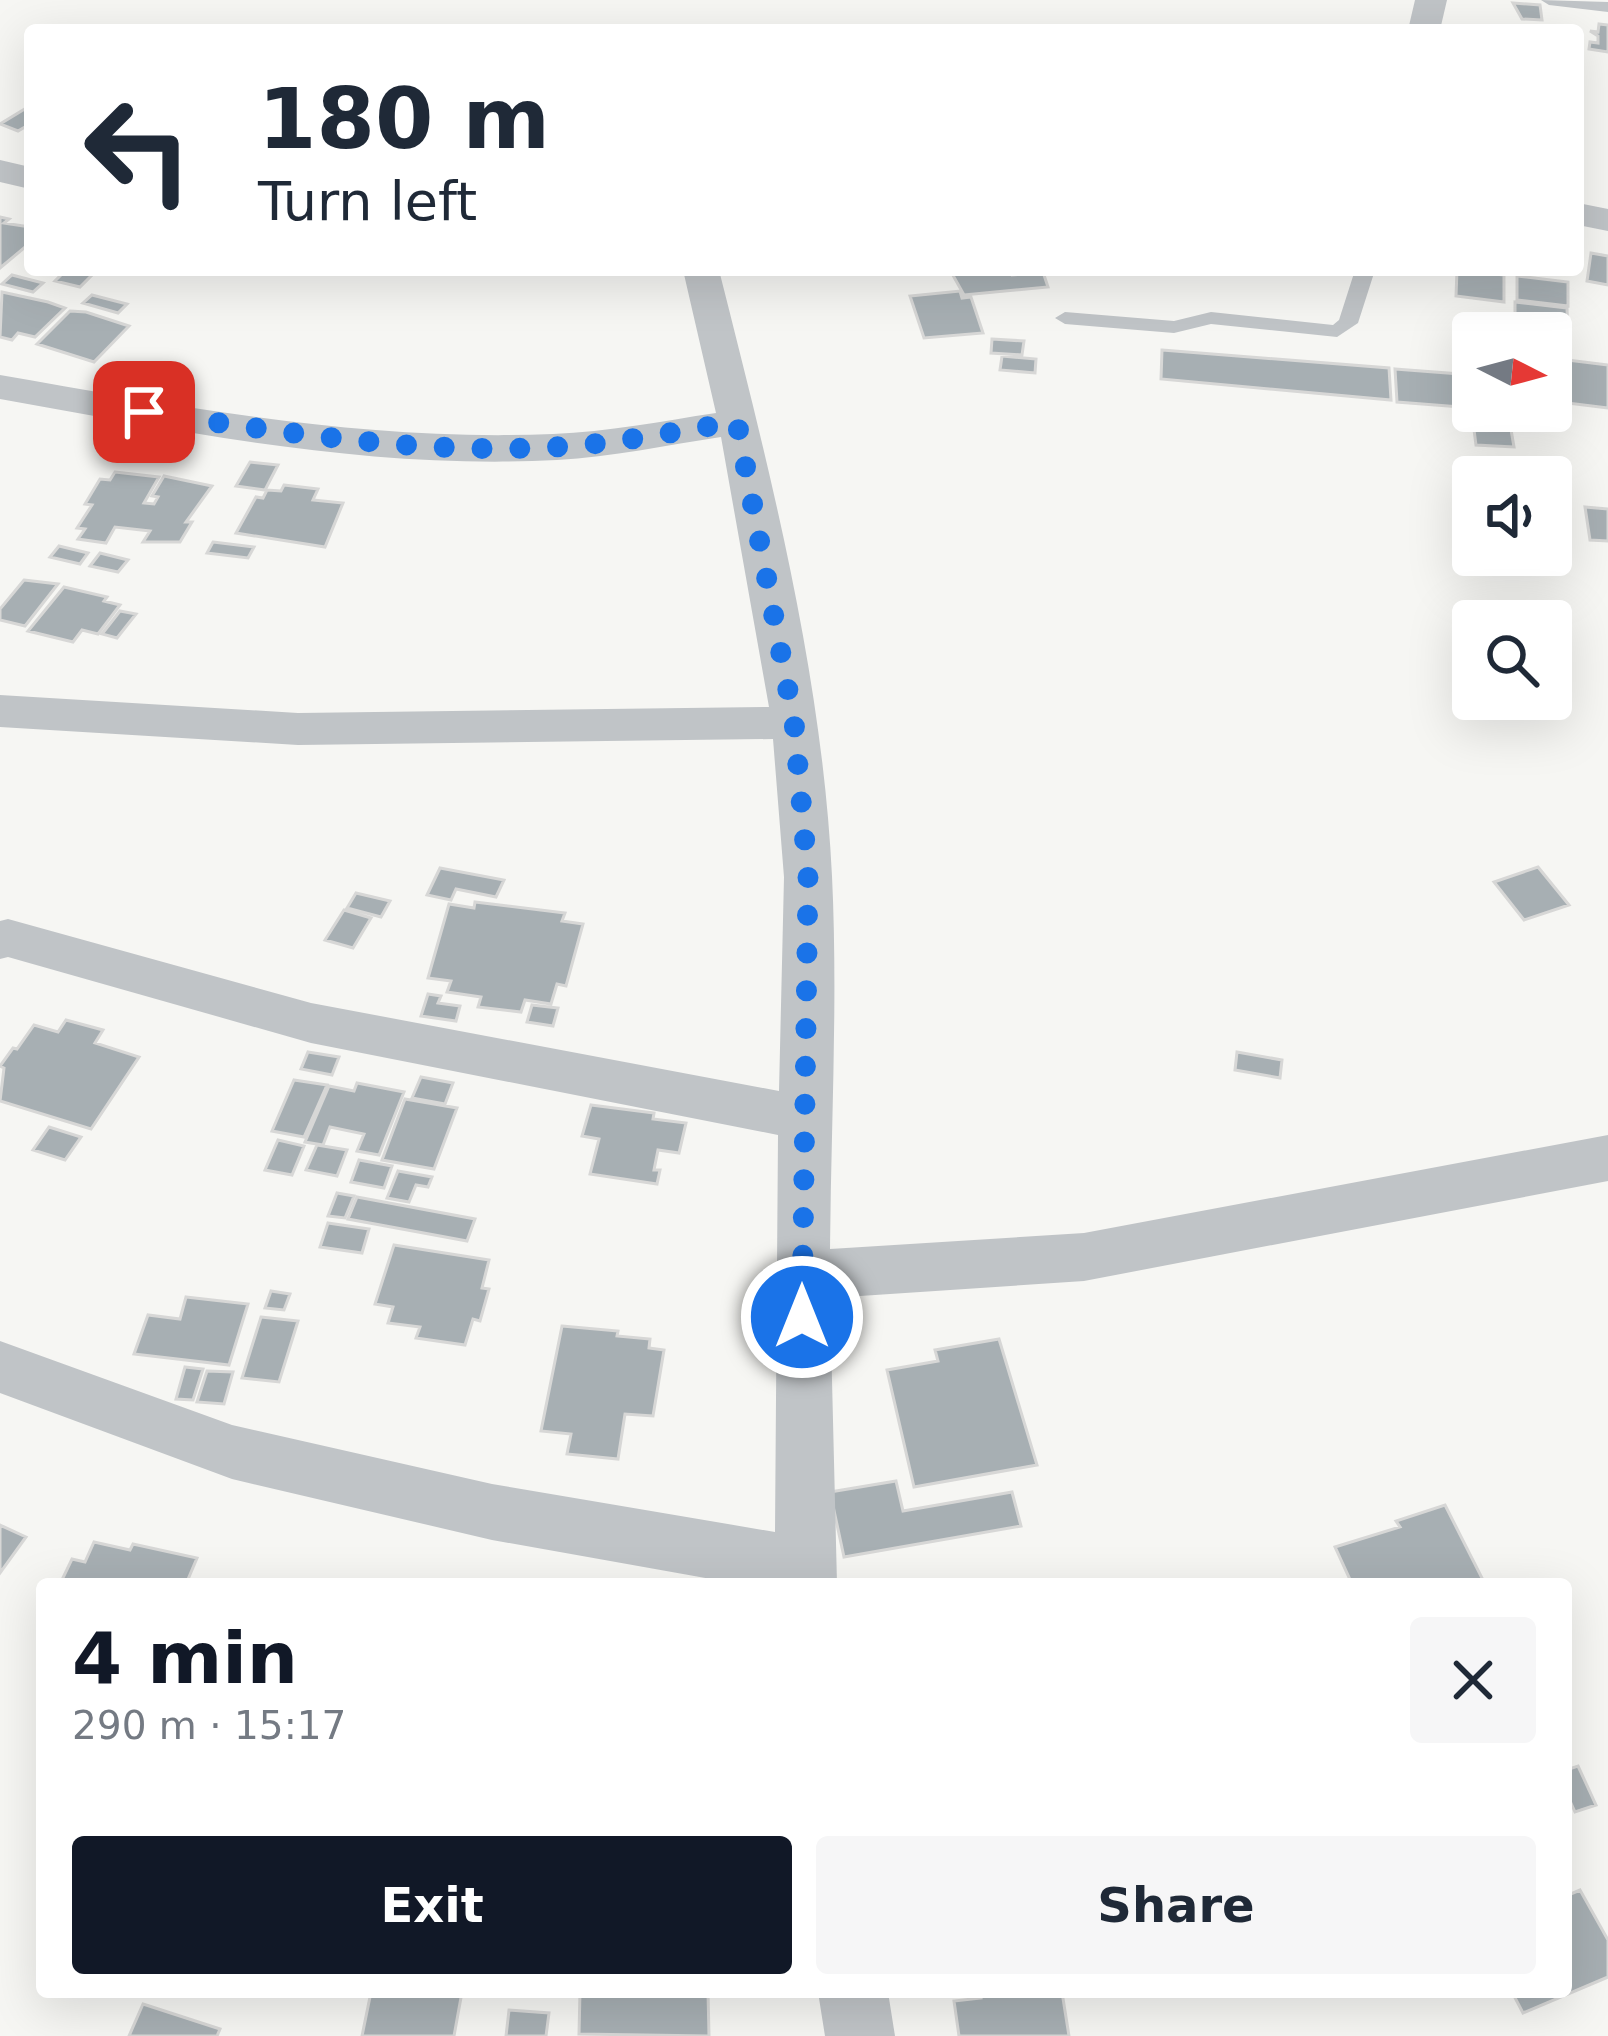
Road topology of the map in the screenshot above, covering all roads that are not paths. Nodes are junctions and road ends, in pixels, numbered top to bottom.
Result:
1 (1549, 0) edge
2 (1608, 7) edge
3 (702, 276) edge
4 (1363, 276) edge
5 (1066, 318) dead end
6 (0, 387) edge
7 (737, 422) junction
8 (0, 711) edge
9 (794, 722) junction
10 (0, 940) edge
11 (803, 1118) junction
12 (1608, 1158) edge
13 (802, 1275) junction
14 (0, 1367) edge
15 (806, 1575) edge
16 (854, 1998) edge
17 (860, 2036) edge

1 - 2 lane
3 - 7 street
4 - 5 lane
6 - 7 street
7 - 9 street
8 - 9 street
9 - 11 street
10 - 11 street
11 - 13 street
12 - 13 street
13 - 15 street
14 - 15 street
16 - 17 street

